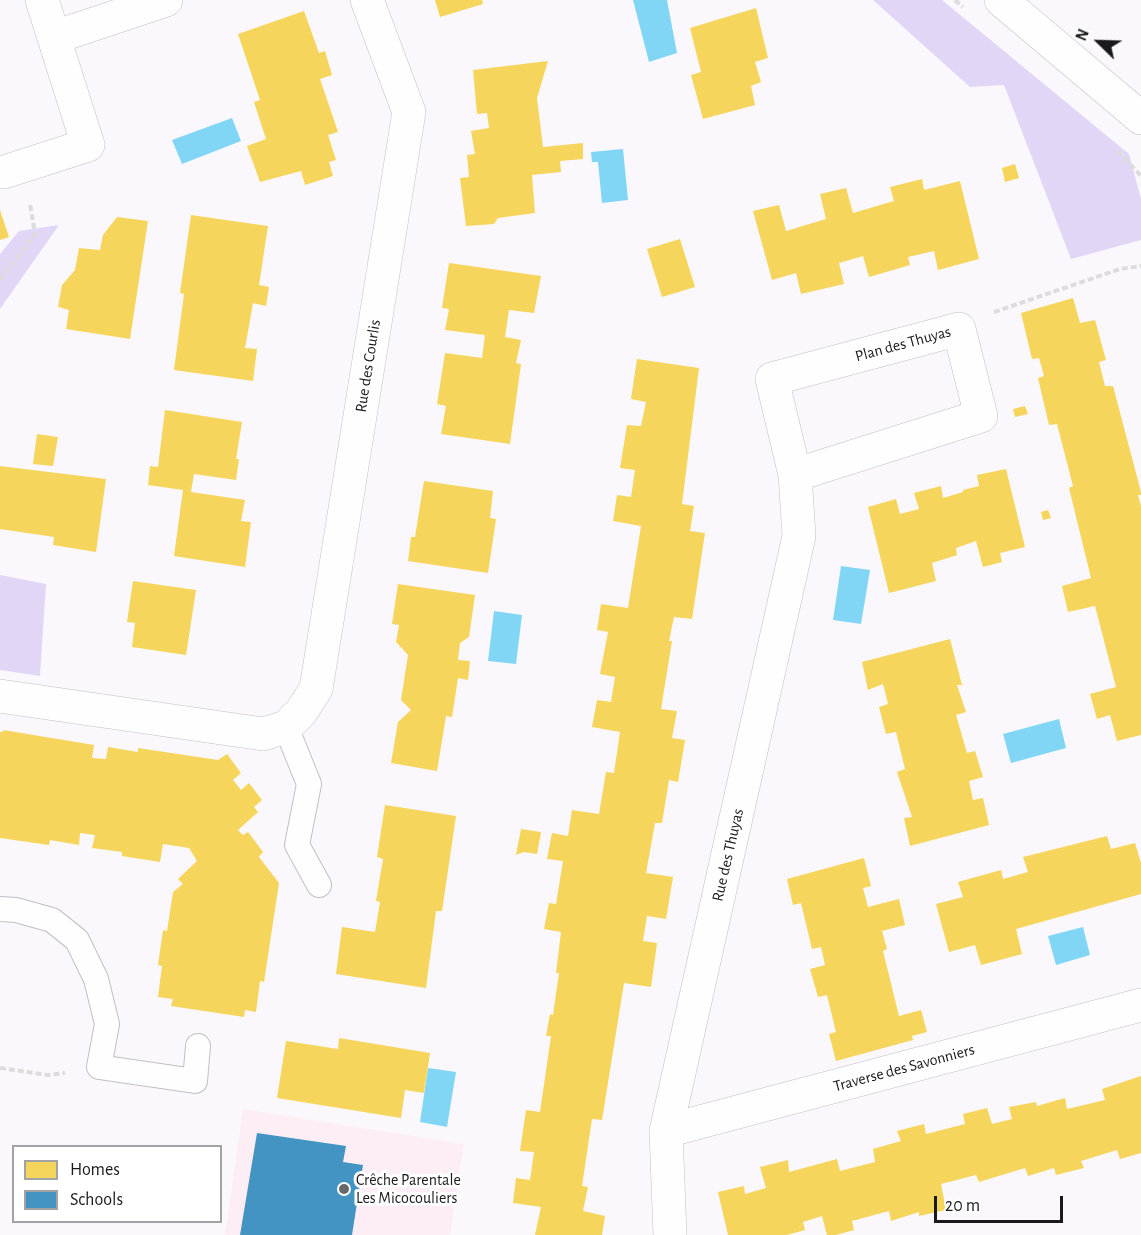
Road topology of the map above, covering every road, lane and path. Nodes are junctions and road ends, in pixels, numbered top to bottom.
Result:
1 (42, 0) edge
2 (166, 0) edge
3 (367, 0) edge
4 (1001, 0) edge
5 (54, 37) junction
6 (1141, 118) edge
7 (14, 168) joint
8 (1141, 266) edge
9 (0, 280) edge
10 (959, 329) junction
11 (795, 476) junction
12 (0, 696) edge
13 (286, 727) junction
14 (319, 885) dead end
15 (0, 909) edge
16 (1141, 1005) edge
17 (198, 1046) dead end
18 (99, 1067) junction
19 (0, 1068) edge
20 (666, 1131) junction
21 (670, 1235) edge

1 - 5 street
2 - 5 street
3 - 13 street, Rue des Courlis
4 - 6 street
5 - 7 street
7 - 9 path
8 - 10 path
10 - 11 street, Plan des Thuyas
10 - 11 street, Plan des Thuyas
11 - 20 street, Rue des Thuyas
12 - 13 street
13 - 14 lane
15 - 18 lane
16 - 20 street, Traverse des Savonniers
17 - 18 lane
18 - 19 path
20 - 21 street, Rue des Thuyas

